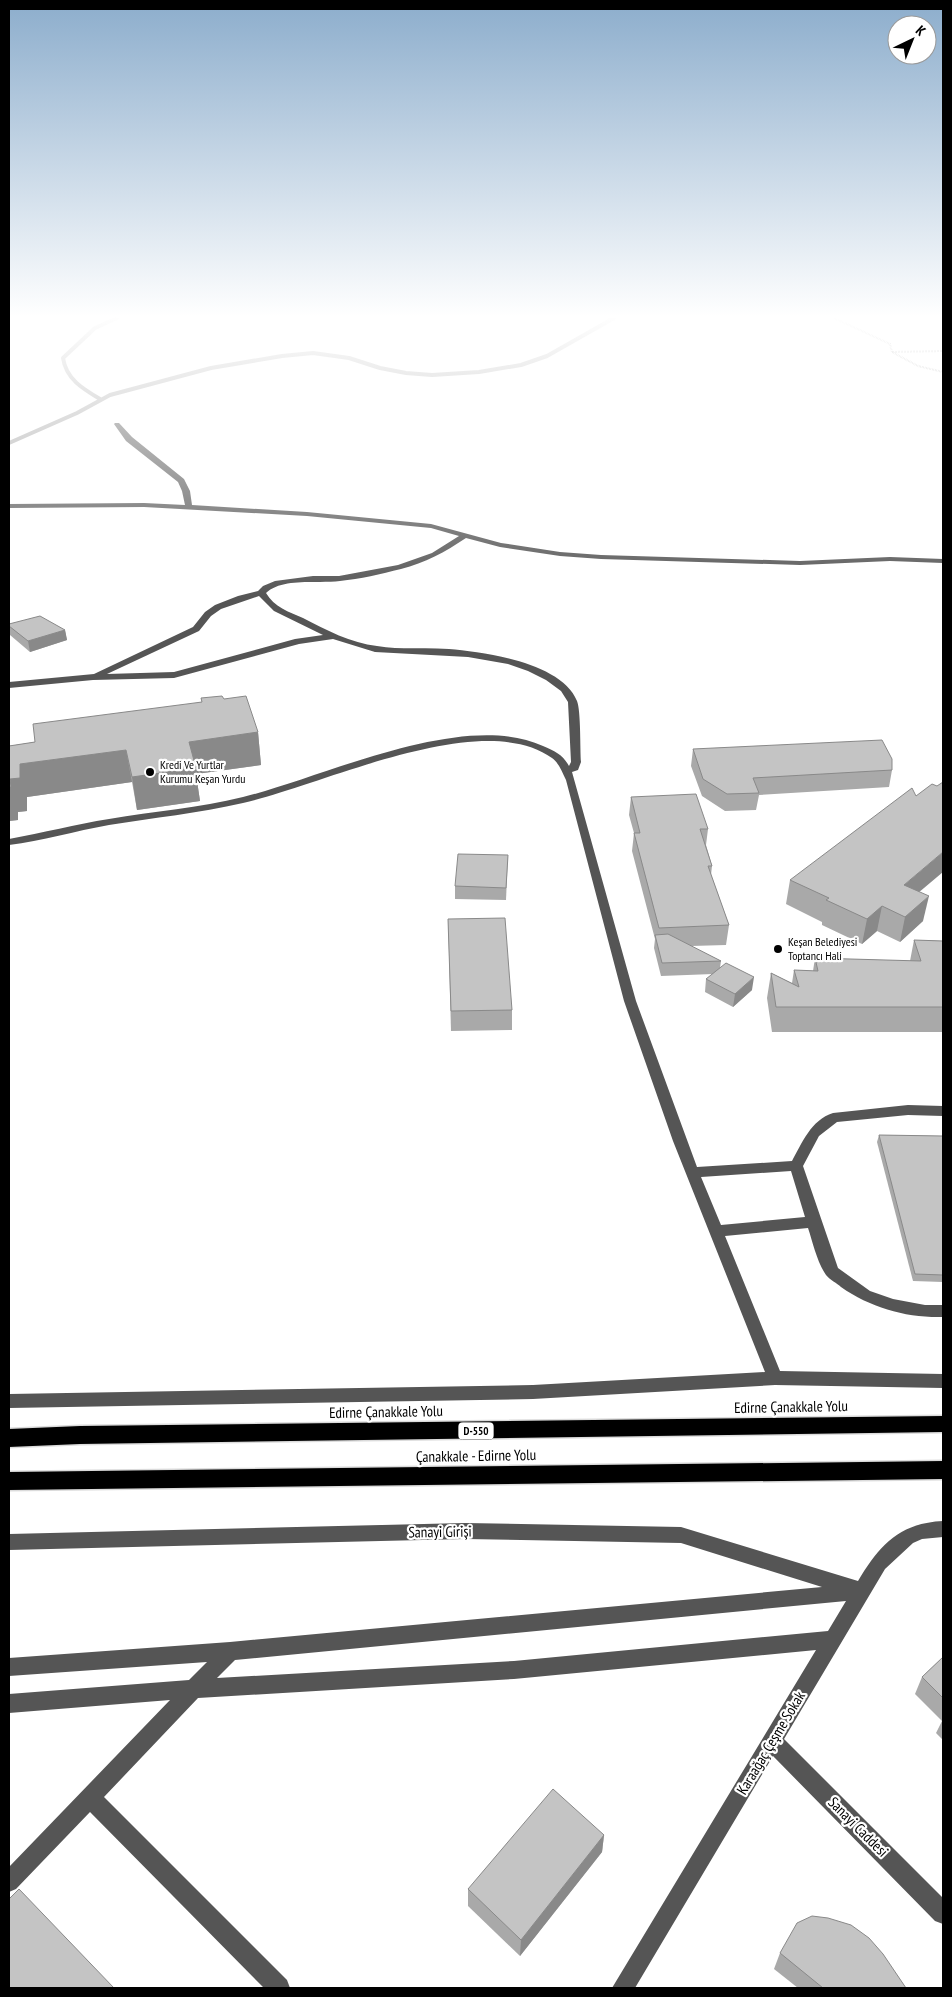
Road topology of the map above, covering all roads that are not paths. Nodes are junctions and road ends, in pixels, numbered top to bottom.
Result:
1 (117, 424) dead end
2 (9, 506) edge
3 (189, 508) junction
4 (466, 535) junction
5 (943, 561) edge
6 (261, 593) junction
7 (335, 636) junction
8 (93, 677) junction
9 (9, 685) edge
10 (567, 770) junction
11 (9, 842) edge
12 (943, 1111) edge
13 (796, 1166) junction
14 (692, 1172) junction
15 (814, 1222) junction
16 (715, 1231) junction
17 (943, 1310) edge
18 (775, 1378) junction
19 (943, 1381) edge
20 (9, 1401) edge
21 (943, 1424) edge
22 (9, 1438) edge
23 (943, 1470) edge
24 (9, 1481) edge
25 (943, 1529) edge
26 (9, 1542) edge
27 (863, 1591) junction
28 (833, 1639) junction
29 (230, 1651) junction
30 (9, 1667) edge
31 (194, 1689) junction
32 (9, 1703) edge
33 (773, 1742) junction
34 (90, 1797) junction
35 (9, 1882) edge
36 (943, 1913) edge
37 (278, 1988) edge
38 (623, 1988) edge

1 - 3 street
2 - 3 street
3 - 4 street
4 - 5 street
4 - 6 street
6 - 7 street
6 - 8 street
7 - 8 street
7 - 10 street
8 - 9 street
10 - 11 street
10 - 14 street
12 - 13 street
13 - 14 street
13 - 15 street
14 - 16 street
15 - 16 street
15 - 17 street
16 - 18 street
18 - 19 street
18 - 20 street
21 - 22 highway, Edirne Çanakkale Yolu / D-550
23 - 24 highway, Çanakkale - Edirne Yolu
25 - 27 street, Karaağaç Çeşme Sokak
26 - 27 street, Sanayi Girişi
27 - 28 street, Karaağaç Çeşme Sokak
27 - 29 street
28 - 31 street
28 - 33 street, Karaağaç Çeşme Sokak
29 - 30 street
29 - 31 street
31 - 32 street
31 - 34 street
33 - 36 street, Sanayi Caddesi
33 - 38 street, Karaağaç Çeşme Sokak
34 - 35 street
34 - 37 street

